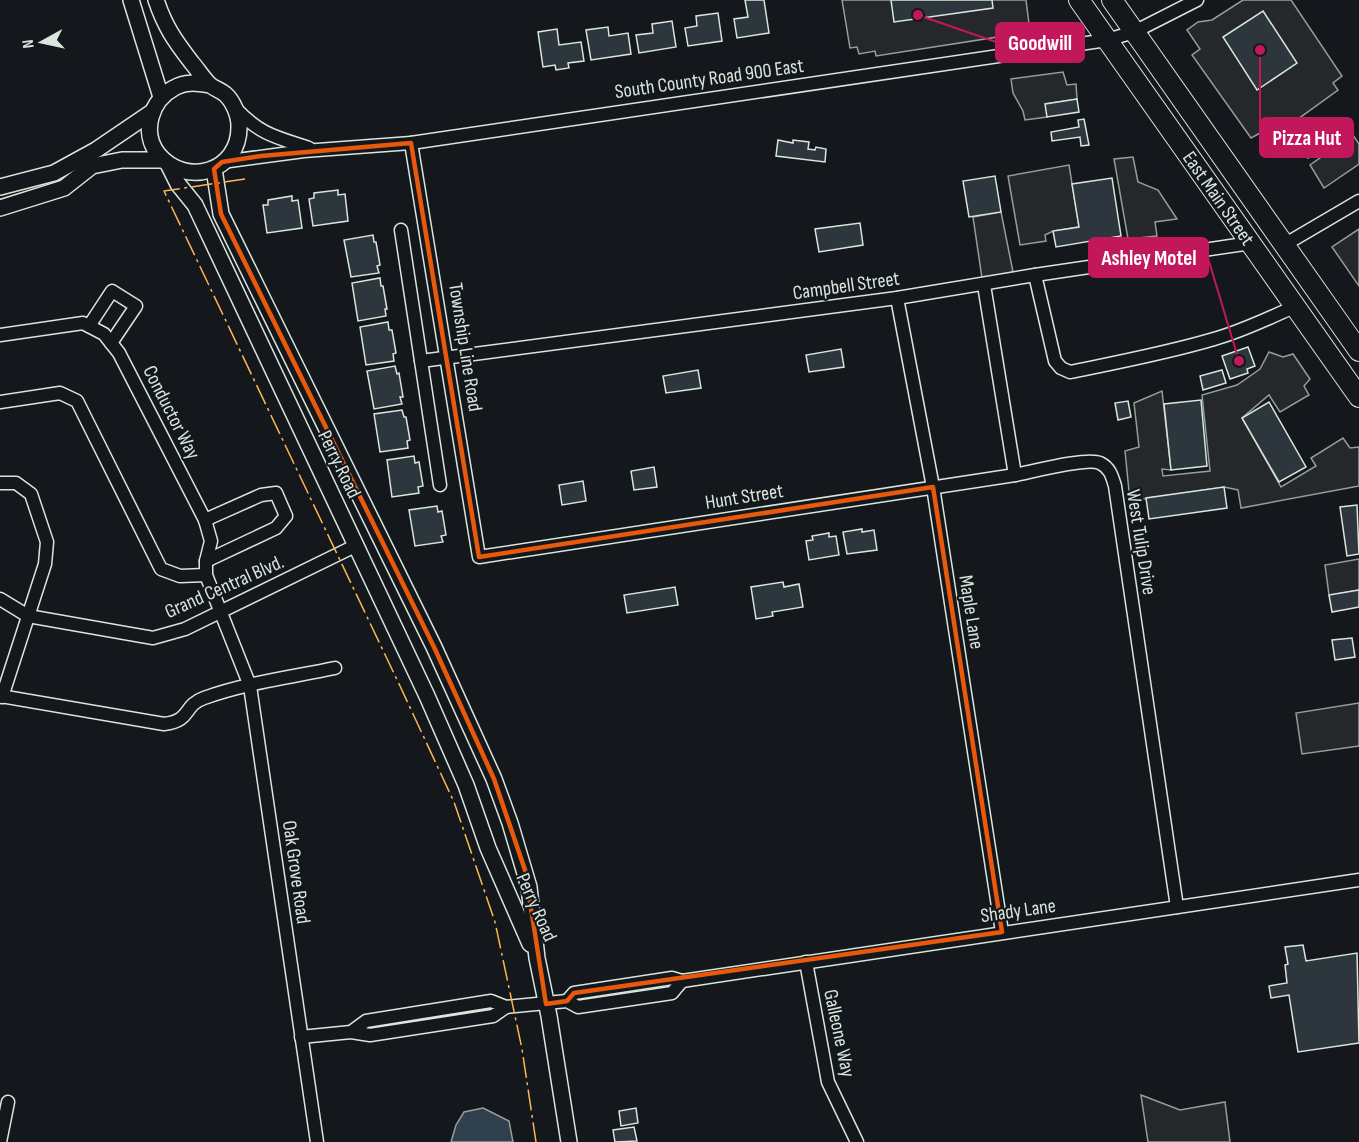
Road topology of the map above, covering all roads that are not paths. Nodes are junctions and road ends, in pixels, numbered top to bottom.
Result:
1 (131, 0) edge
2 (156, 0) edge
3 (1079, 0) edge
4 (1112, 0) edge
5 (1197, 0) edge
6 (1134, 32) junction
7 (1107, 40) junction
8 (210, 85) junction
9 (161, 97) junction
10 (235, 108) junction
11 (152, 112) junction
12 (411, 143) junction
13 (316, 150) junction
14 (166, 162) junction
15 (218, 165) junction
16 (0, 187) edge
17 (1359, 201) edge
18 (0, 208) edge
19 (401, 230) dead end
20 (1251, 243) junction
21 (1284, 245) junction
22 (1035, 275) junction
23 (984, 285) junction
24 (897, 298) junction
25 (1296, 306) junction
26 (89, 326) junction
27 (0, 335) edge
28 (111, 343) junction
29 (1359, 351) edge
30 (446, 359) junction
31 (421, 361) junction
32 (1359, 397) edge
33 (0, 402) edge
34 (1015, 475) junction
35 (0, 483) edge
36 (440, 485) dead end
37 (933, 487) junction
38 (205, 520) junction
39 (357, 545) junction
40 (478, 557) joint
41 (206, 561) junction
42 (206, 575) junction
43 (0, 599) edge
44 (221, 612) junction
45 (27, 616) junction
46 (335, 668) dead end
47 (250, 686) junction
48 (1, 696) edge
49 (1359, 880) edge
50 (1177, 907) junction
51 (1002, 932) junction
52 (537, 958) junction
53 (806, 962) junction
54 (546, 1004) junction
55 (301, 1037) junction
56 (8, 1102) dead end
57 (0, 1142) edge
58 (317, 1142) edge
59 (569, 1142) edge
60 (857, 1142) edge

1 - 9 street
2 - 8 street
3 - 7 main road, East Main Street
4 - 6 main road, East Main Street
5 - 6 street, South County Road 900 East
6 - 7 street, South County Road 900 East
6 - 21 main road, East Main Street
7 - 12 street, South County Road 900 East
7 - 20 main road, East Main Street
8 - 9 street
8 - 10 street
9 - 11 street
10 - 13 street, South County Road 900 East
10 - 15 street
11 - 14 street, Perry Road
11 - 16 street
12 - 13 street, South County Road 900 East
12 - 30 street, Township Line Road
13 - 15 street, South County Road 900 East
14 - 15 street
14 - 18 street
14 - 39 street, Perry Road
15 - 52 street, Perry Road
17 - 21 street
19 - 31 street
20 - 22 street, Campbell Street
20 - 25 main road, East Main Street
21 - 29 main road, East Main Street
22 - 23 street, Campbell Street
22 - 25 street
23 - 24 street, Campbell Street
23 - 34 street
24 - 30 street, Campbell Street
24 - 37 street, Maple Lane
25 - 32 main road, East Main Street
26 - 27 street
26 - 28 street, Conductor Way
26 - 28 street
28 - 38 street, Conductor Way
30 - 31 street, Campbell Street
30 - 40 street, Township Line Road
31 - 36 street
33 - 42 street
34 - 37 street, Hunt Street
34 - 50 street, West Tulip Drive
35 - 45 street
37 - 40 street, Hunt Street
37 - 51 street, Maple Lane
38 - 41 street, Conductor Way
38 - 41 street
39 - 44 street, Grand Central Blvd.
39 - 52 street, Perry Road
41 - 42 street, Conductor Way
42 - 44 street, Conductor Way
43 - 45 street, Grand Central Blvd.
44 - 45 street, Grand Central Blvd.
44 - 47 street, Oak Grove Road
45 - 48 street
46 - 47 street
47 - 48 street
47 - 55 street, Oak Grove Road
49 - 50 street, Shady Lane
50 - 51 street, Shady Lane
51 - 53 street, Shady Lane
52 - 54 street
53 - 54 street, Shady Lane
53 - 60 street, Galleone Way
54 - 55 street
54 - 59 street
55 - 58 street, Oak Grove Road
56 - 57 street

